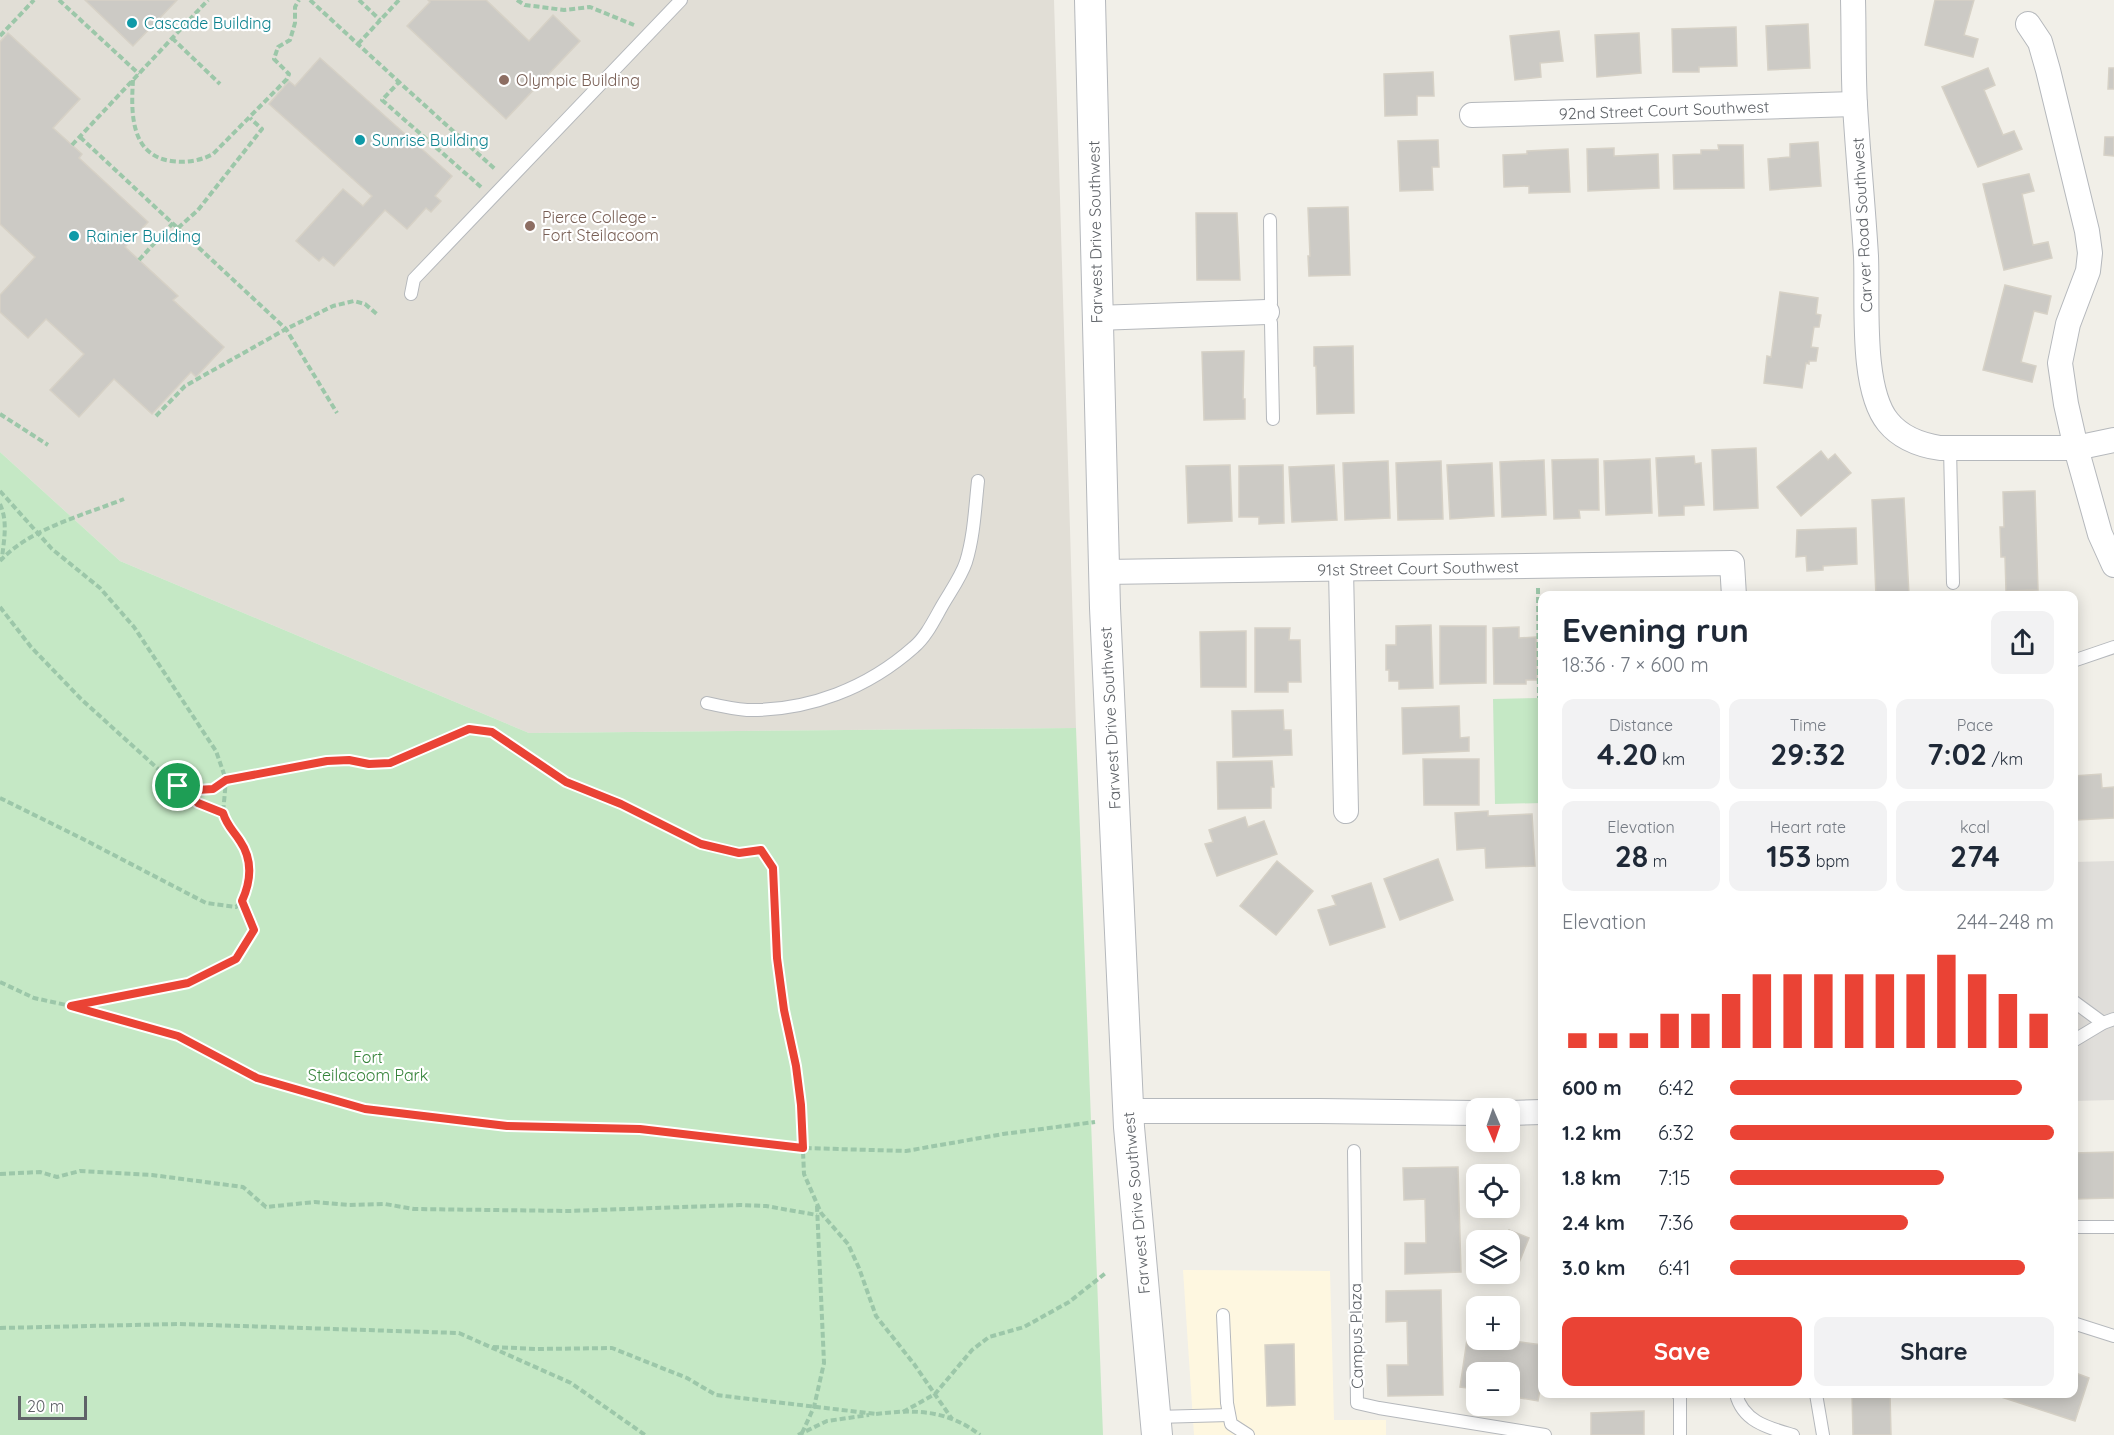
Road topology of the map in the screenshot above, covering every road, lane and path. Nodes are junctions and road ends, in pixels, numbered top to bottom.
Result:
1 (34, 0) edge
2 (59, 0) edge
3 (208, 0) edge
4 (299, 0) edge
5 (310, 0) edge
6 (359, 0) edge
7 (399, 0) edge
8 (517, 0) edge
9 (681, 0) edge
10 (1090, 0) edge
11 (1853, 0) edge
12 (380, 20) junction
13 (2028, 24) dead end
14 (638, 28) dead end
15 (0, 36) edge
16 (172, 39) junction
17 (358, 44) junction
18 (139, 74) junction
19 (133, 80) junction
20 (399, 82) junction
21 (220, 84) dead end
22 (1855, 104) junction
23 (1472, 116) dead end
24 (250, 118) junction
25 (80, 137) junction
26 (72, 145) dead end
27 (496, 171) dead end
28 (481, 187) dead end
29 (1270, 220) dead end
30 (173, 224) junction
31 (178, 228) junction
32 (139, 260) dead end
33 (411, 294) dead end
34 (1267, 312) junction
35 (378, 315) dead end
36 (1096, 318) junction
37 (286, 328) junction
38 (338, 413) dead end
39 (0, 414) edge
40 (156, 416) dead end
41 (1273, 419) dead end
42 (2114, 440) edge
43 (48, 445) dead end
44 (1950, 448) junction
45 (2076, 448) junction
46 (978, 481) dead end
47 (0, 491) edge
48 (124, 499) dead end
49 (0, 504) edge
50 (38, 533) junction
51 (1, 560) edge
52 (2114, 565) edge
53 (1537, 566) junction
54 (1341, 569) junction
55 (1104, 572) junction
56 (1953, 583) dead end
57 (1734, 591) edge
58 (0, 607) edge
59 (1538, 632) edge
60 (2114, 647) edge
61 (2078, 659) edge
62 (707, 703) dead end
63 (226, 780) junction
64 (178, 786) junction
65 (0, 798) edge
66 (1346, 811) dead end
67 (223, 813) junction
68 (242, 901) junction
69 (0, 982) edge
70 (2078, 1004) edge
71 (71, 1006) junction
72 (2108, 1021) edge
73 (2078, 1038) edge
74 (1128, 1111) junction
75 (1538, 1112) edge
76 (1466, 1113) edge
77 (1520, 1113) edge
78 (1095, 1122) dead end
79 (803, 1148) junction
80 (1354, 1151) dead end
81 (0, 1174) edge
82 (817, 1203) junction
83 (817, 1215) junction
84 (2078, 1227) edge
85 (2114, 1227) edge
86 (1107, 1272) dead end
87 (1223, 1316) dead end
88 (2078, 1325) edge
89 (0, 1328) edge
90 (2114, 1336) edge
91 (489, 1347) junction
92 (935, 1394) junction
93 (1680, 1398) edge
94 (1737, 1398) edge
95 (1817, 1398) edge
96 (814, 1407) junction
97 (903, 1412) junction
98 (876, 1414) junction
99 (1229, 1415) junction
100 (952, 1419) junction
101 (1156, 1426) edge
102 (800, 1434) edge
103 (645, 1435) edge
104 (981, 1435) edge
105 (1248, 1435) edge
106 (1545, 1435) edge
107 (1680, 1435) edge
108 (1793, 1435) edge
109 (1823, 1435) edge

1 - 15 path
2 - 18 path
3 - 16 path
4 - 24 path
5 - 17 path
6 - 12 path
7 - 12 path
8 - 14 path
9 - 33 lane
10 - 36 street, Farwest Drive Southwest
11 - 22 street, Carver Road Southwest
12 - 17 path
13 - 45 street
16 - 18 path
16 - 21 path
17 - 20 path
18 - 19 path
19 - 24 path
19 - 25 path
20 - 27 path
20 - 28 path
22 - 23 street, 92nd Street Court Southwest
22 - 44 street, Carver Road Southwest
24 - 31 path
25 - 26 path
25 - 30 path
29 - 34 lane
30 - 31 path
30 - 32 path
31 - 37 path
34 - 36 street
34 - 41 lane
35 - 37 path
36 - 55 street, Farwest Drive Southwest
37 - 38 path
37 - 40 path
39 - 43 path
42 - 45 street
44 - 45 street
44 - 56 lane
45 - 52 street
46 - 62 lane
47 - 50 path
48 - 50 path
49 - 51 path
50 - 51 path
50 - 63 path
53 - 54 street, 91st Street Court Southwest
53 - 57 street, 91st Street Court Southwest
53 - 59 path
54 - 55 street, 91st Street Court Southwest
54 - 66 street
55 - 74 street, Farwest Drive Southwest
58 - 64 path
60 - 61 lane
63 - 64 path
63 - 67 path
63 - 79 path
64 - 67 path
65 - 68 path
67 - 68 path
68 - 71 path
69 - 71 path
70 - 72 lane
71 - 79 path
72 - 73 lane
74 - 76 street
74 - 101 street, Farwest Drive Southwest
75 - 77 street
78 - 79 path
79 - 82 path
80 - 106 lane, Campus Plaza
81 - 83 path
82 - 83 path
82 - 92 path
83 - 96 path
84 - 85 lane
86 - 92 path
87 - 99 lane
88 - 90 lane
89 - 91 path
91 - 96 path
91 - 103 path
92 - 97 path
92 - 100 path
93 - 107 lane
94 - 108 lane
95 - 109 lane
96 - 98 path
96 - 102 path
97 - 98 path
97 - 100 path
98 - 102 path
99 - 101 lane
99 - 105 lane
100 - 104 path

